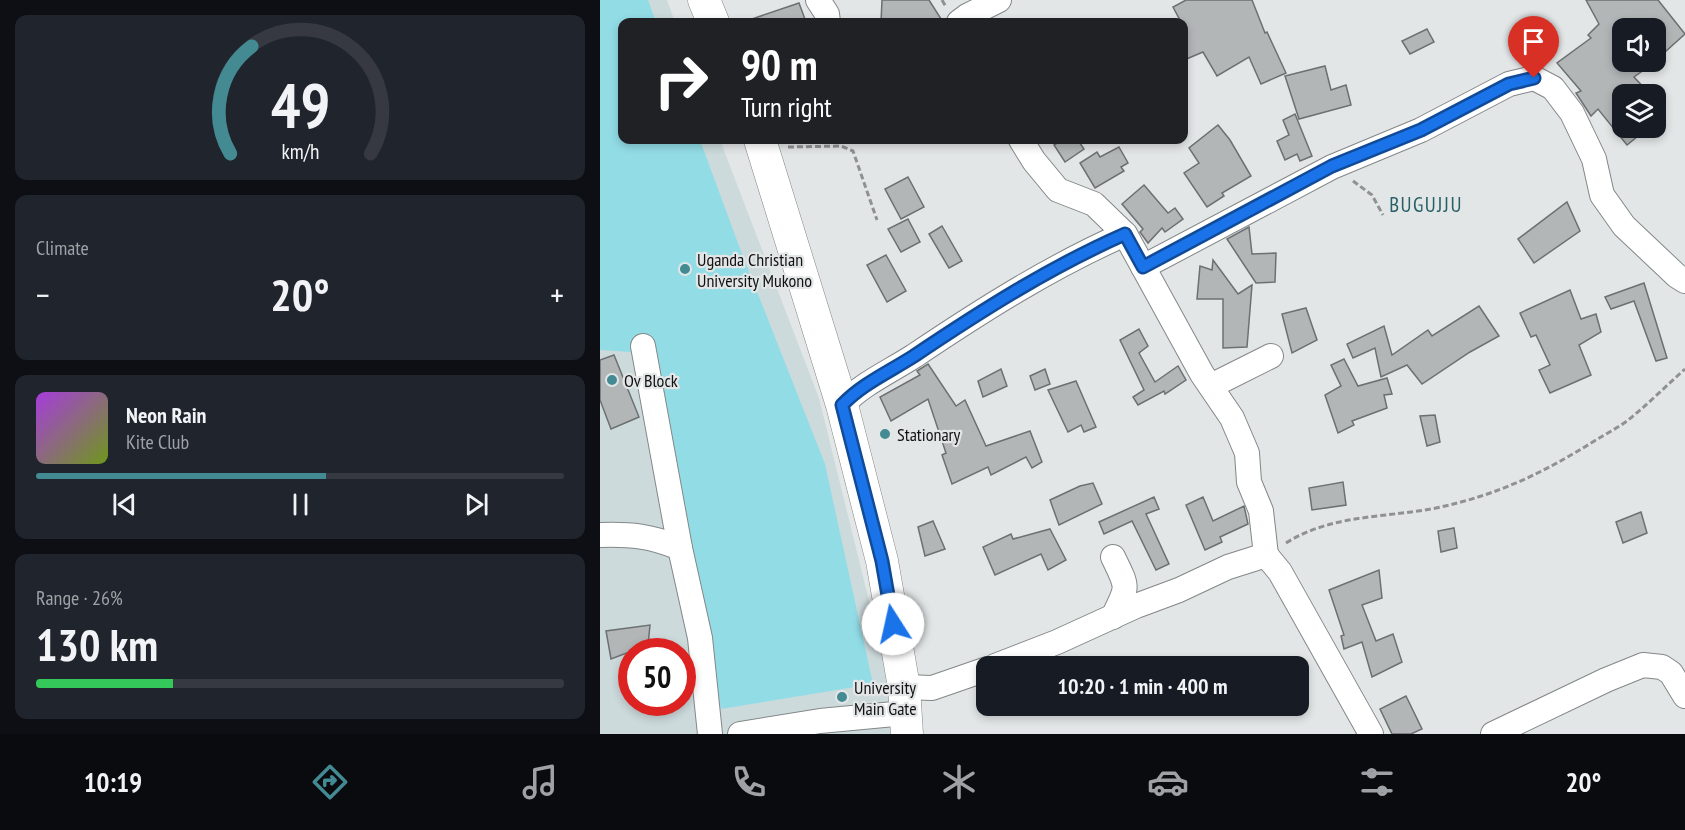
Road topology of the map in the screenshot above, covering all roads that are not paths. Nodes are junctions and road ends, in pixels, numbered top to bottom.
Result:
1 (704, 0) edge
2 (818, 0) edge
3 (999, 0) edge
4 (711, 18) edge
5 (828, 18) edge
6 (964, 18) edge
7 (1023, 144) edge
8 (763, 148) edge
9 (1125, 234) junction
10 (1143, 267) junction
11 (1685, 281) edge
12 (643, 346) dead end
13 (1271, 356) dead end
14 (1211, 386) junction
15 (842, 405) junction
16 (600, 535) edge
17 (680, 548) junction
18 (1266, 555) junction
19 (1113, 557) dead end
20 (1113, 616) junction
21 (1019, 656) edge
22 (976, 673) edge
23 (1685, 696) edge
24 (905, 712) edge
25 (710, 734) edge
26 (740, 734) edge
27 (1371, 734) edge
28 (1493, 734) edge

1 - 4 main road
2 - 5 street
3 - 6 street
7 - 9 street
8 - 15 main road
9 - 10 street
9 - 15 street
10 - 11 street
10 - 14 street
12 - 17 street
13 - 14 street
14 - 18 street
15 - 24 main road
16 - 17 street
17 - 25 street
18 - 20 street
18 - 27 street
19 - 20 street
20 - 21 street
22 - 24 street
23 - 28 street
24 - 26 street

